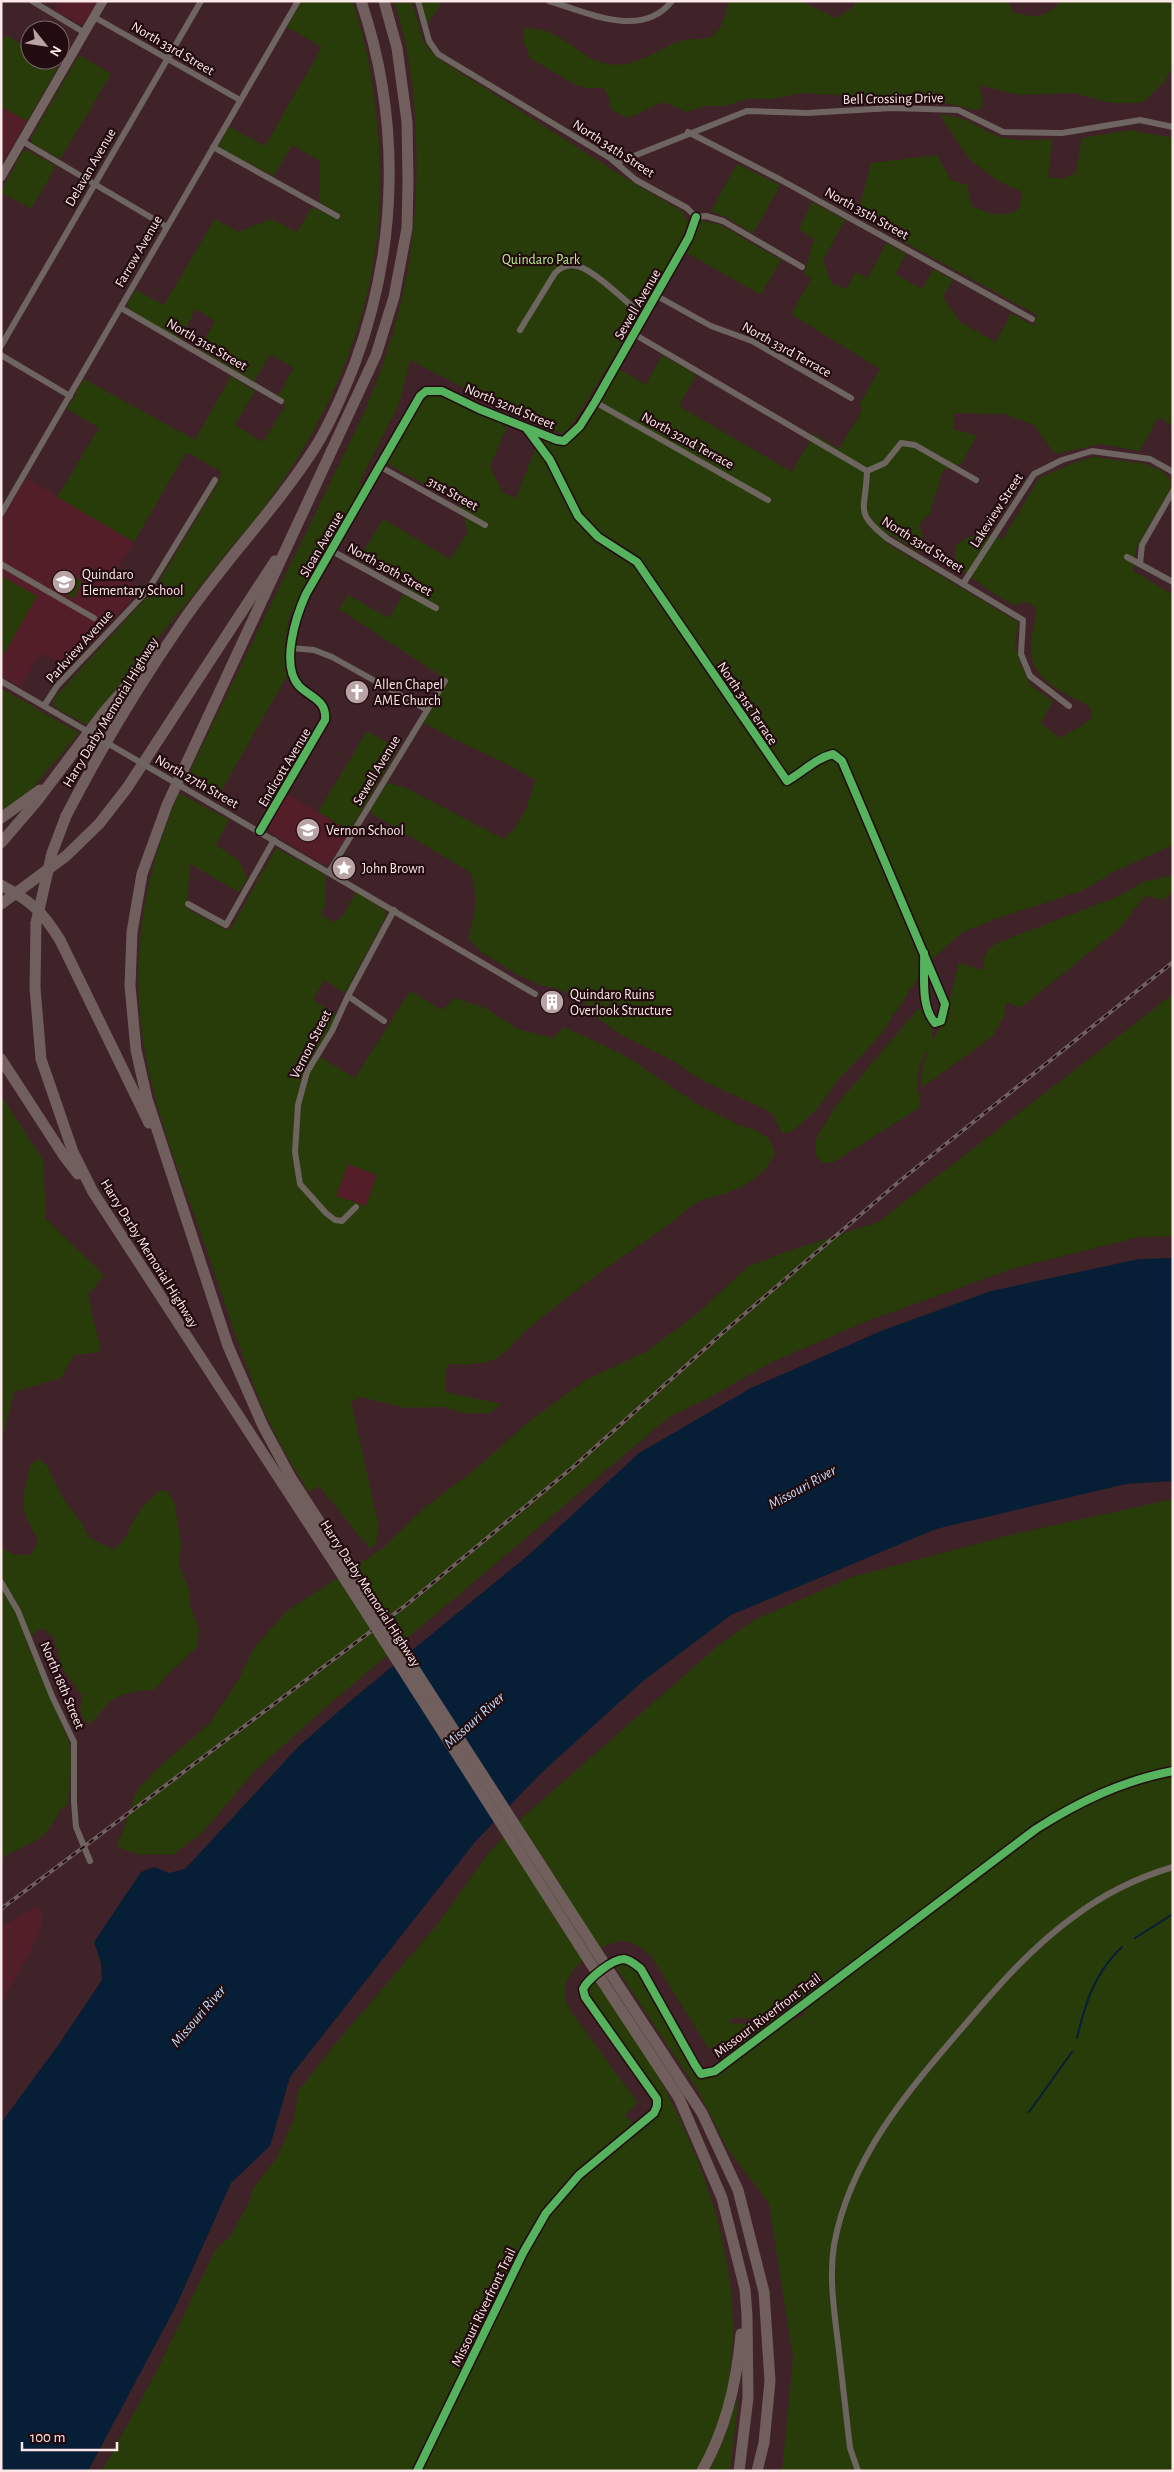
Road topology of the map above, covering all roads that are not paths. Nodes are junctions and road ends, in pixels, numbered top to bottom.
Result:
1 (32, 1) edge
2 (103, 1) edge
3 (201, 1) edge
4 (298, 1) edge
5 (361, 1) edge
6 (384, 1) edge
7 (418, 1) edge
8 (549, 1) edge
9 (672, 1) edge
10 (94, 17) junction
11 (85, 33) junction
12 (167, 59) junction
13 (240, 100) junction
14 (1173, 127) edge
15 (688, 132) junction
16 (22, 141) junction
17 (213, 147) junction
18 (616, 163) junction
19 (1, 177) edge
20 (95, 184) junction
21 (338, 216) dead end
22 (696, 217) junction
23 (167, 227) junction
24 (802, 267) dead end
25 (657, 296) junction
26 (121, 308) junction
27 (644, 317) junction
28 (1032, 318) dead end
29 (520, 330) dead end
30 (634, 334) junction
31 (1, 346) edge
32 (1, 355) edge
33 (426, 391) joint
34 (70, 396) junction
35 (851, 398) dead end
36 (281, 401) dead end
37 (595, 402) junction
38 (523, 425) junction
39 (379, 466) junction
40 (867, 471) junction
41 (1173, 472) edge
42 (215, 480) dead end
43 (976, 480) dead end
44 (1173, 491) edge
45 (768, 500) dead end
46 (1, 514) edge
47 (485, 525) dead end
48 (297, 528) junction
49 (332, 551) junction
50 (1127, 557) dead end
51 (1, 564) edge
52 (1140, 564) junction
53 (1173, 582) edge
54 (963, 584) junction
55 (436, 608) dead end
56 (94, 618) dead end
57 (182, 622) junction
58 (291, 648) junction
59 (1, 681) edge
60 (445, 681) dead end
61 (44, 706) junction
62 (1069, 706) dead end
63 (427, 710) junction
64 (326, 713) joint
65 (51, 782) junction
66 (1, 818) edge
67 (260, 831) junction
68 (274, 840) junction
69 (1, 843) edge
70 (329, 872) junction
71 (1, 885) edge
72 (1, 904) edge
73 (188, 904) dead end
74 (394, 910) junction
75 (924, 953) junction
76 (535, 994) dead end
77 (348, 996) junction
78 (384, 1021) dead end
79 (1, 1059) edge
80 (167, 1158) junction
81 (93, 1192) junction
82 (356, 1207) dead end
83 (350, 1578) junction
84 (1, 1582) edge
85 (90, 1861) dead end
86 (1173, 1868) edge
87 (607, 1978) junction
88 (744, 2289) junction
89 (764, 2443) junction
90 (702, 2471) edge
91 (738, 2471) edge
92 (757, 2471) edge
93 (764, 2471) edge
94 (858, 2471) edge

1 - 11 street
2 - 10 main road
3 - 12 street, Delavan Avenue
4 - 13 street, Farrow Avenue
5 - 57 highway, Harry Darby Memorial Highway
6 - 48 highway, Harry Darby Memorial Highway
7 - 18 street, North 34th Street
8 - 9 street
10 - 11 main road
10 - 12 street, North 33rd Street
11 - 16 main road
12 - 13 street, North 33rd Street
12 - 20 street, Delavan Avenue
13 - 17 street, Farrow Avenue
14 - 15 street, Bell Crossing Drive
15 - 18 street, Bell Crossing Drive
15 - 28 street, North 35th Street
16 - 19 main road
16 - 20 street
17 - 21 street
17 - 23 street, Farrow Avenue
18 - 22 street, North 34th Street
20 - 23 street
20 - 31 street, Delavan Avenue
22 - 24 street, North 34th Street
22 - 25 street, Sewell Avenue
23 - 26 street, Farrow Avenue
25 - 27 street, Sewell Avenue
25 - 35 street, North 33rd Terrace
26 - 34 street, Farrow Avenue
26 - 36 street, North 31st Street
27 - 29 street
27 - 30 street, Sewell Avenue
30 - 37 street, Sewell Avenue
30 - 40 street
32 - 34 street
33 - 38 street, North 32nd Street
33 - 39 street, Sloan Avenue
34 - 46 street, Farrow Avenue
37 - 38 street, North 32nd Street
37 - 45 street, North 32nd Terrace
38 - 75 street, North 31st Terrace
39 - 47 street, 31st Street
39 - 49 street, Sloan Avenue
40 - 43 street
40 - 54 street, North 33rd Street
41 - 54 street, Lakeview Street
42 - 61 street, Parkview Avenue
44 - 52 street
48 - 72 highway
48 - 80 highway, Harry Darby Memorial Highway
49 - 55 street, North 30th Street
49 - 58 street, Sloan Avenue
50 - 52 street
51 - 56 street
52 - 53 street
54 - 62 street, North 33rd Street
57 - 65 highway
57 - 81 highway, Harry Darby Memorial Highway, bridge
58 - 63 street
58 - 64 street, Sloan Avenue
59 - 61 street, North 27th Street
60 - 63 street, Sewell Avenue
61 - 67 street, North 27th Street, bridge
63 - 70 street, Sewell Avenue
64 - 67 street, Endicott Avenue
65 - 66 highway
65 - 69 highway
67 - 68 street, North 27th Street
68 - 70 street, North 27th Street
68 - 73 street
70 - 74 street, North 27th Street
71 - 80 highway, bridge
74 - 76 street, North 27th Street
74 - 77 street, Vernon Street
75 - 75 street, North 31st Terrace
77 - 78 street
77 - 82 street, Vernon Street
79 - 81 highway
80 - 83 highway, Harry Darby Memorial Highway
81 - 83 highway, Harry Darby Memorial Highway
83 - 87 highway, Harry Darby Memorial Highway, bridge
84 - 85 street, North 18th Street
86 - 94 street
87 - 88 highway, Harry Darby Memorial Highway
87 - 89 highway, Harry Darby Memorial Highway
88 - 90 highway
88 - 91 highway, Harry Darby Memorial Highway
89 - 92 highway, Harry Darby Memorial Highway
89 - 93 highway

